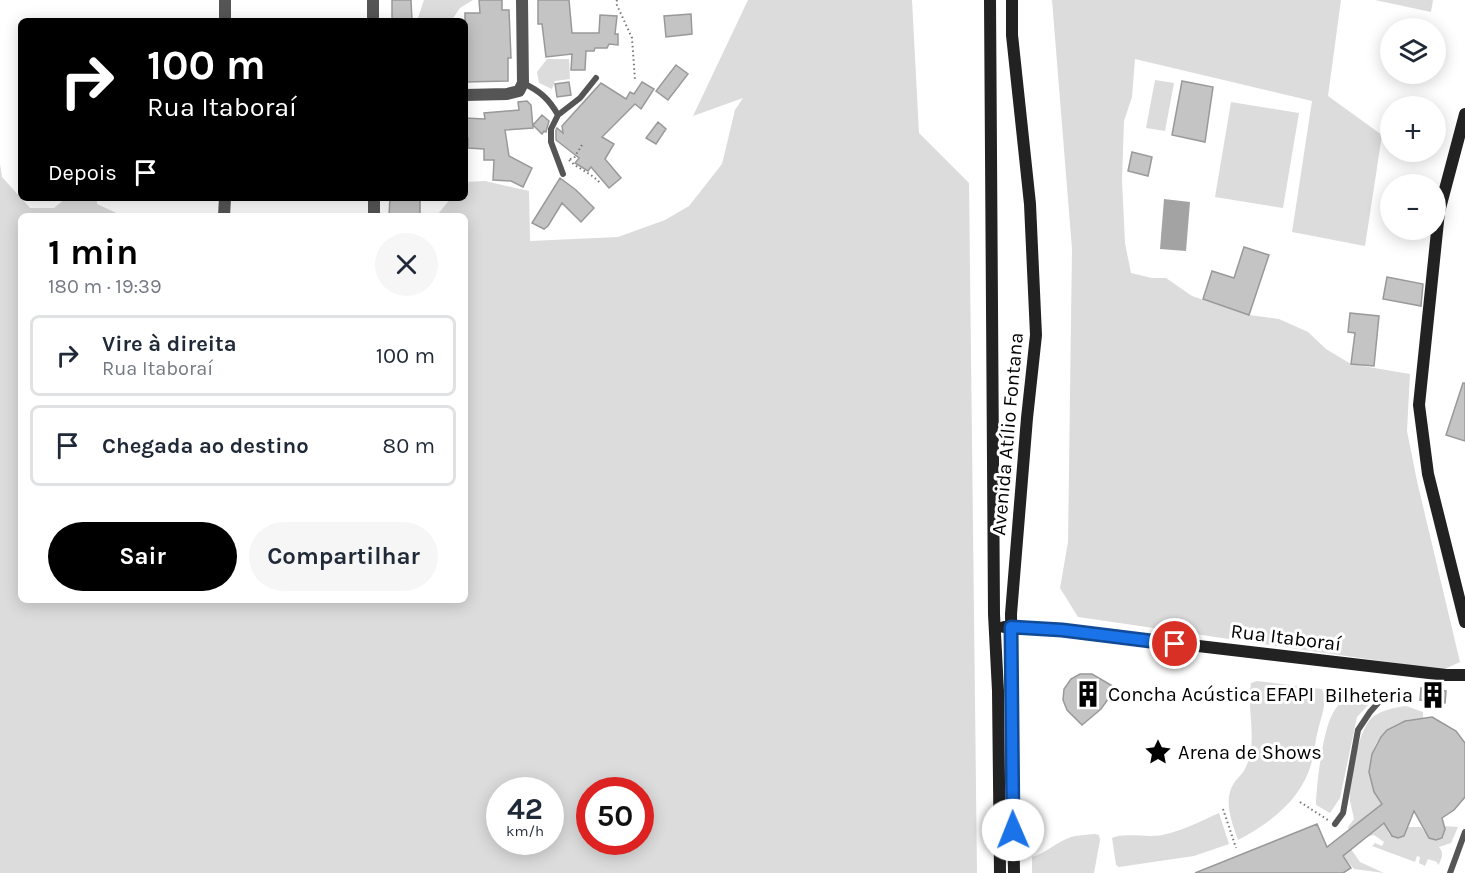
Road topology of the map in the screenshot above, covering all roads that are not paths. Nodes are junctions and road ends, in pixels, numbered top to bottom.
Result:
1 (225, 0) edge
2 (373, 0) edge
3 (522, 0) edge
4 (990, 0) edge
5 (1012, 0) edge
6 (225, 18) edge
7 (373, 18) edge
8 (596, 78) dead end
9 (521, 87) junction
10 (468, 95) edge
11 (1465, 114) edge
12 (558, 115) junction
13 (563, 174) dead end
14 (1465, 622) edge
15 (994, 627) junction
16 (1011, 627) junction
17 (1465, 675) edge
18 (1385, 695) dead end
19 (1335, 824) road end
20 (1465, 832) edge
21 (1000, 873) edge
22 (1014, 873) edge
23 (1450, 873) edge

1 - 6 street
2 - 7 street
3 - 9 street
4 - 15 main road, Avenida Atílio Fontana
5 - 16 main road, Avenida Atílio Fontana
8 - 12 lane
9 - 10 street
9 - 12 lane
11 - 14 main road
12 - 13 lane
15 - 16 main road, Rua Itaboraí
15 - 21 main road, Avenida Atílio Fontana
16 - 17 main road, Rua Itaboraí
16 - 22 main road, Avenida Atílio Fontana
18 - 19 lane
20 - 23 lane

